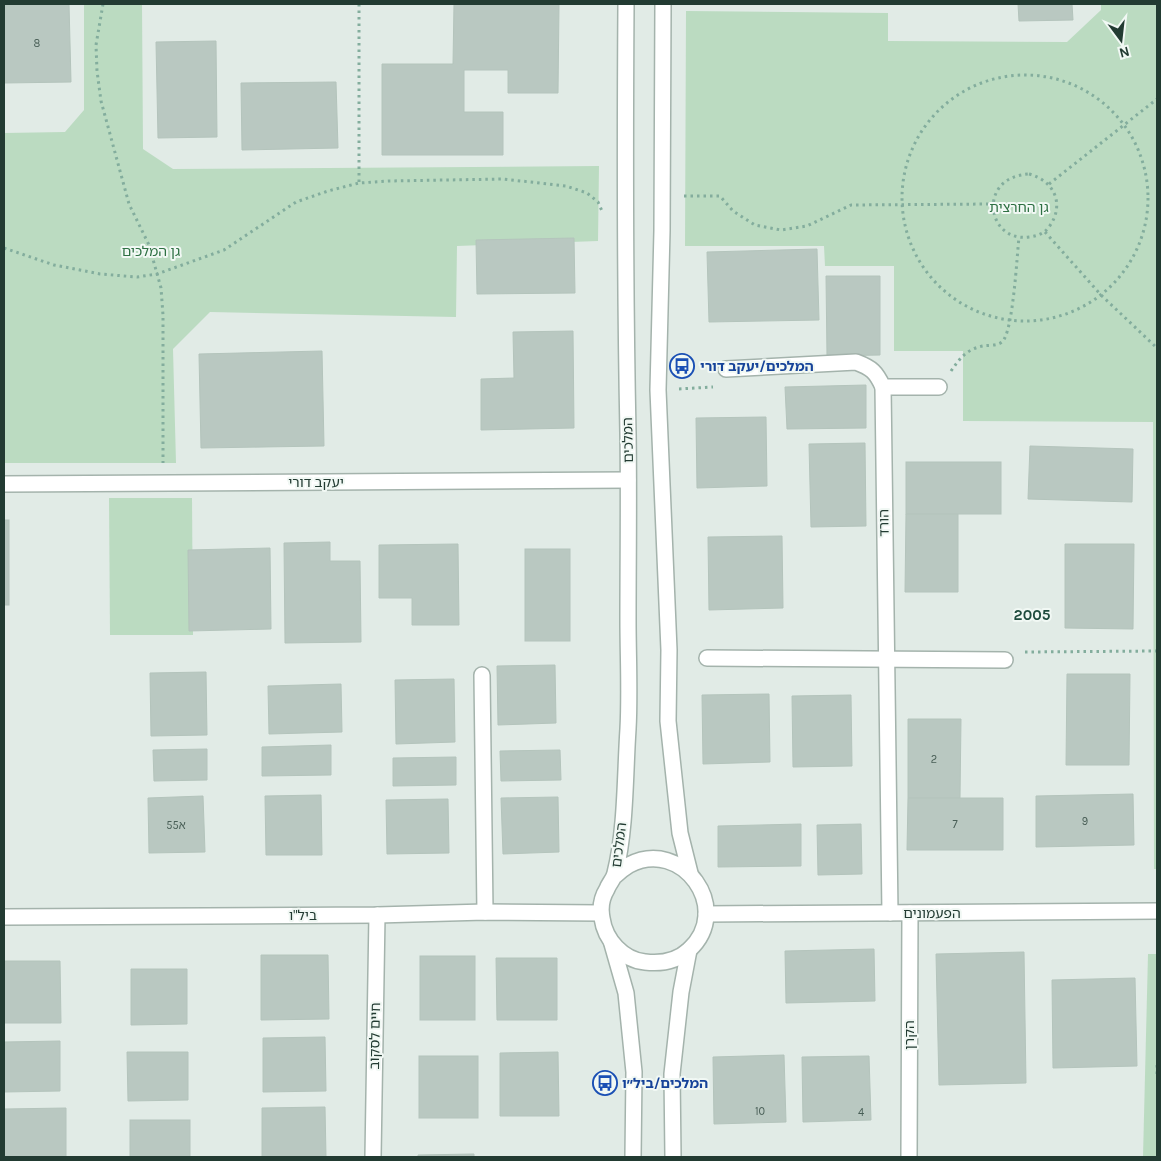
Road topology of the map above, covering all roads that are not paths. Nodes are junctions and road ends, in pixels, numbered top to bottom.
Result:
1 (626, 4) edge
2 (663, 4) edge
3 (726, 369) dead end
4 (883, 387) junction
5 (939, 387) road end
6 (628, 480) junction
7 (4, 484) edge
8 (707, 658) dead end
9 (886, 660) junction
10 (1006, 660) road end
11 (482, 674) dead end
12 (690, 873) junction
13 (615, 876) junction
14 (1157, 911) edge
15 (485, 912) junction
16 (601, 913) junction
17 (890, 913) junction
18 (910, 913) junction
19 (706, 914) junction
20 (377, 915) junction
21 (4, 917) edge
22 (611, 942) junction
23 (689, 950) junction
24 (373, 1157) edge
25 (633, 1157) edge
26 (673, 1157) edge
27 (909, 1157) edge

1 - 6 street, המלכים
2 - 12 street
3 - 4 street
4 - 5 street
4 - 9 street, הורד
6 - 7 street, יעקב דורי
6 - 13 street, המלכים
8 - 9 street
9 - 10 street
9 - 17 street, הורד
11 - 15 street
12 - 13 street
12 - 19 street
13 - 16 street
14 - 18 street, הפעמונים
15 - 16 street, ביל"ו
15 - 20 street, ביל"ו
16 - 22 street
17 - 18 street, הפעמונים
17 - 19 street, הפעמונים
18 - 27 street, הקרן
19 - 23 street
20 - 21 street, ביל"ו
20 - 24 street, חיים לסקוב
22 - 23 street
22 - 25 street
23 - 26 street

